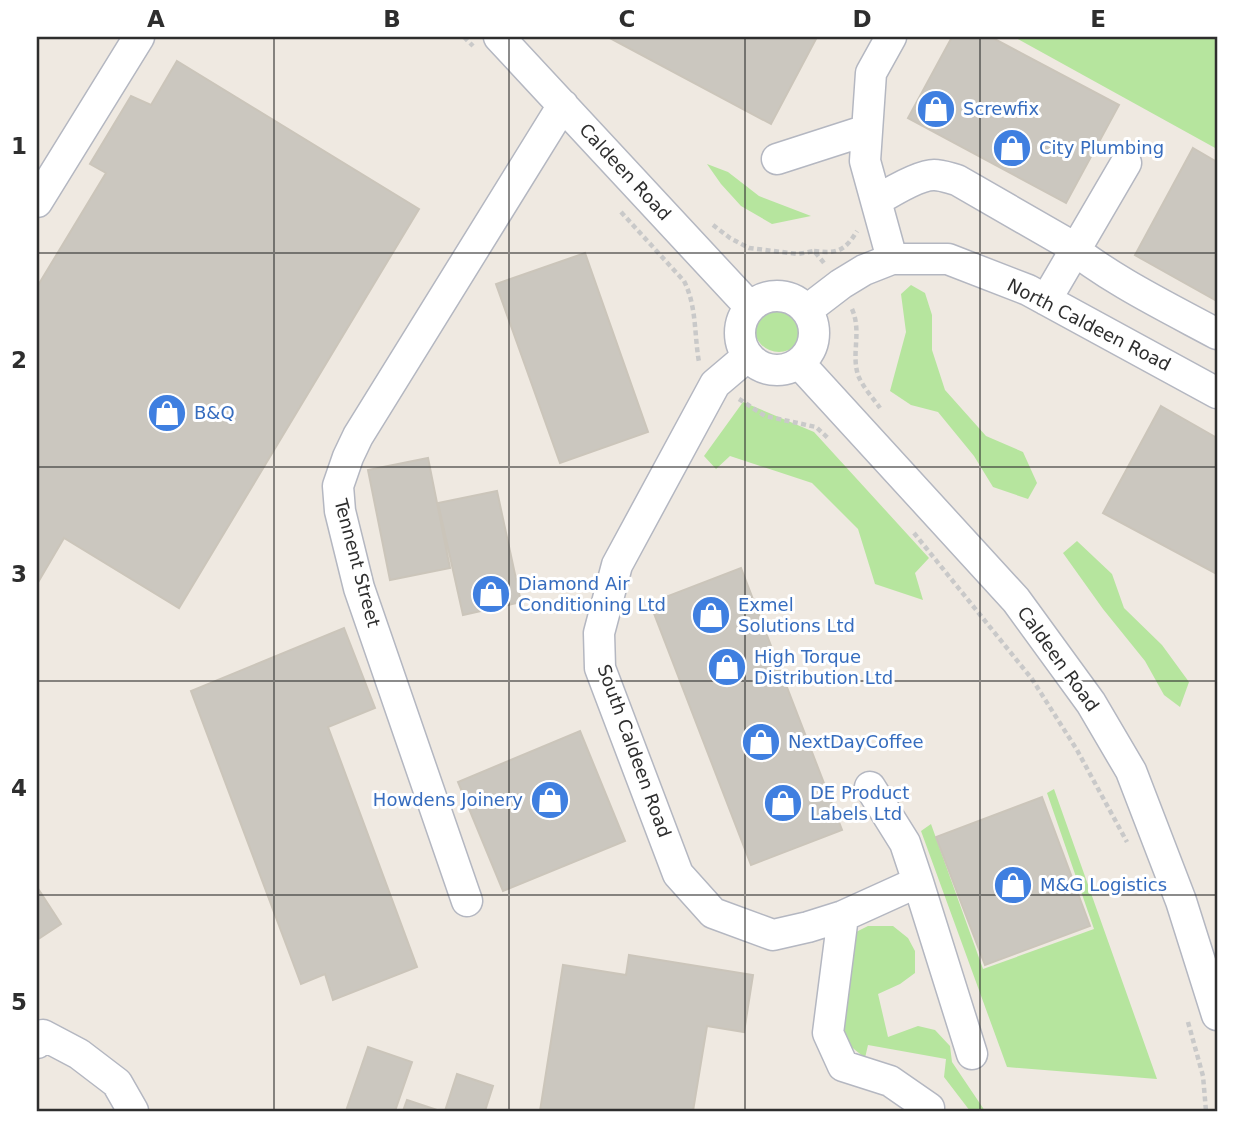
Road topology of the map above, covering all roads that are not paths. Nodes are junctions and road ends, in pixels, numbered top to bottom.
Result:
1 (139, 37) edge
2 (891, 37) edge
3 (490, 46) edge
4 (563, 105) junction
5 (867, 130) junction
6 (778, 159) dead end
7 (1126, 163) dead end
8 (37, 202) edge
9 (868, 212) junction
10 (1074, 250) junction
11 (892, 259) junction
12 (1046, 300) junction
13 (750, 307) junction
14 (807, 310) junction
15 (1217, 334) edge
16 (748, 356) junction
17 (799, 363) junction
18 (1217, 393) edge
19 (870, 787) dead end
20 (918, 882) junction
21 (467, 901) dead end
22 (843, 916) junction
23 (1217, 1015) edge
24 (37, 1043) edge
25 (972, 1054) dead end
26 (929, 1108) dead end
27 (133, 1111) edge

1 - 8 street
2 - 5 street
3 - 4 street, Caldeen Road
4 - 13 street, Caldeen Road
4 - 21 street, Tennent Street
5 - 6 street
5 - 9 street
7 - 10 street
9 - 10 street
9 - 11 street
10 - 12 street
10 - 15 street
11 - 12 street, North Caldeen Road
11 - 14 street, North Caldeen Road
12 - 18 street, North Caldeen Road
13 - 14 street
13 - 16 street
14 - 17 street
16 - 17 street
16 - 22 street, South Caldeen Road
17 - 23 street, Caldeen Road
19 - 20 street
20 - 22 street, South Caldeen Road
20 - 25 street
22 - 26 street
24 - 27 street

